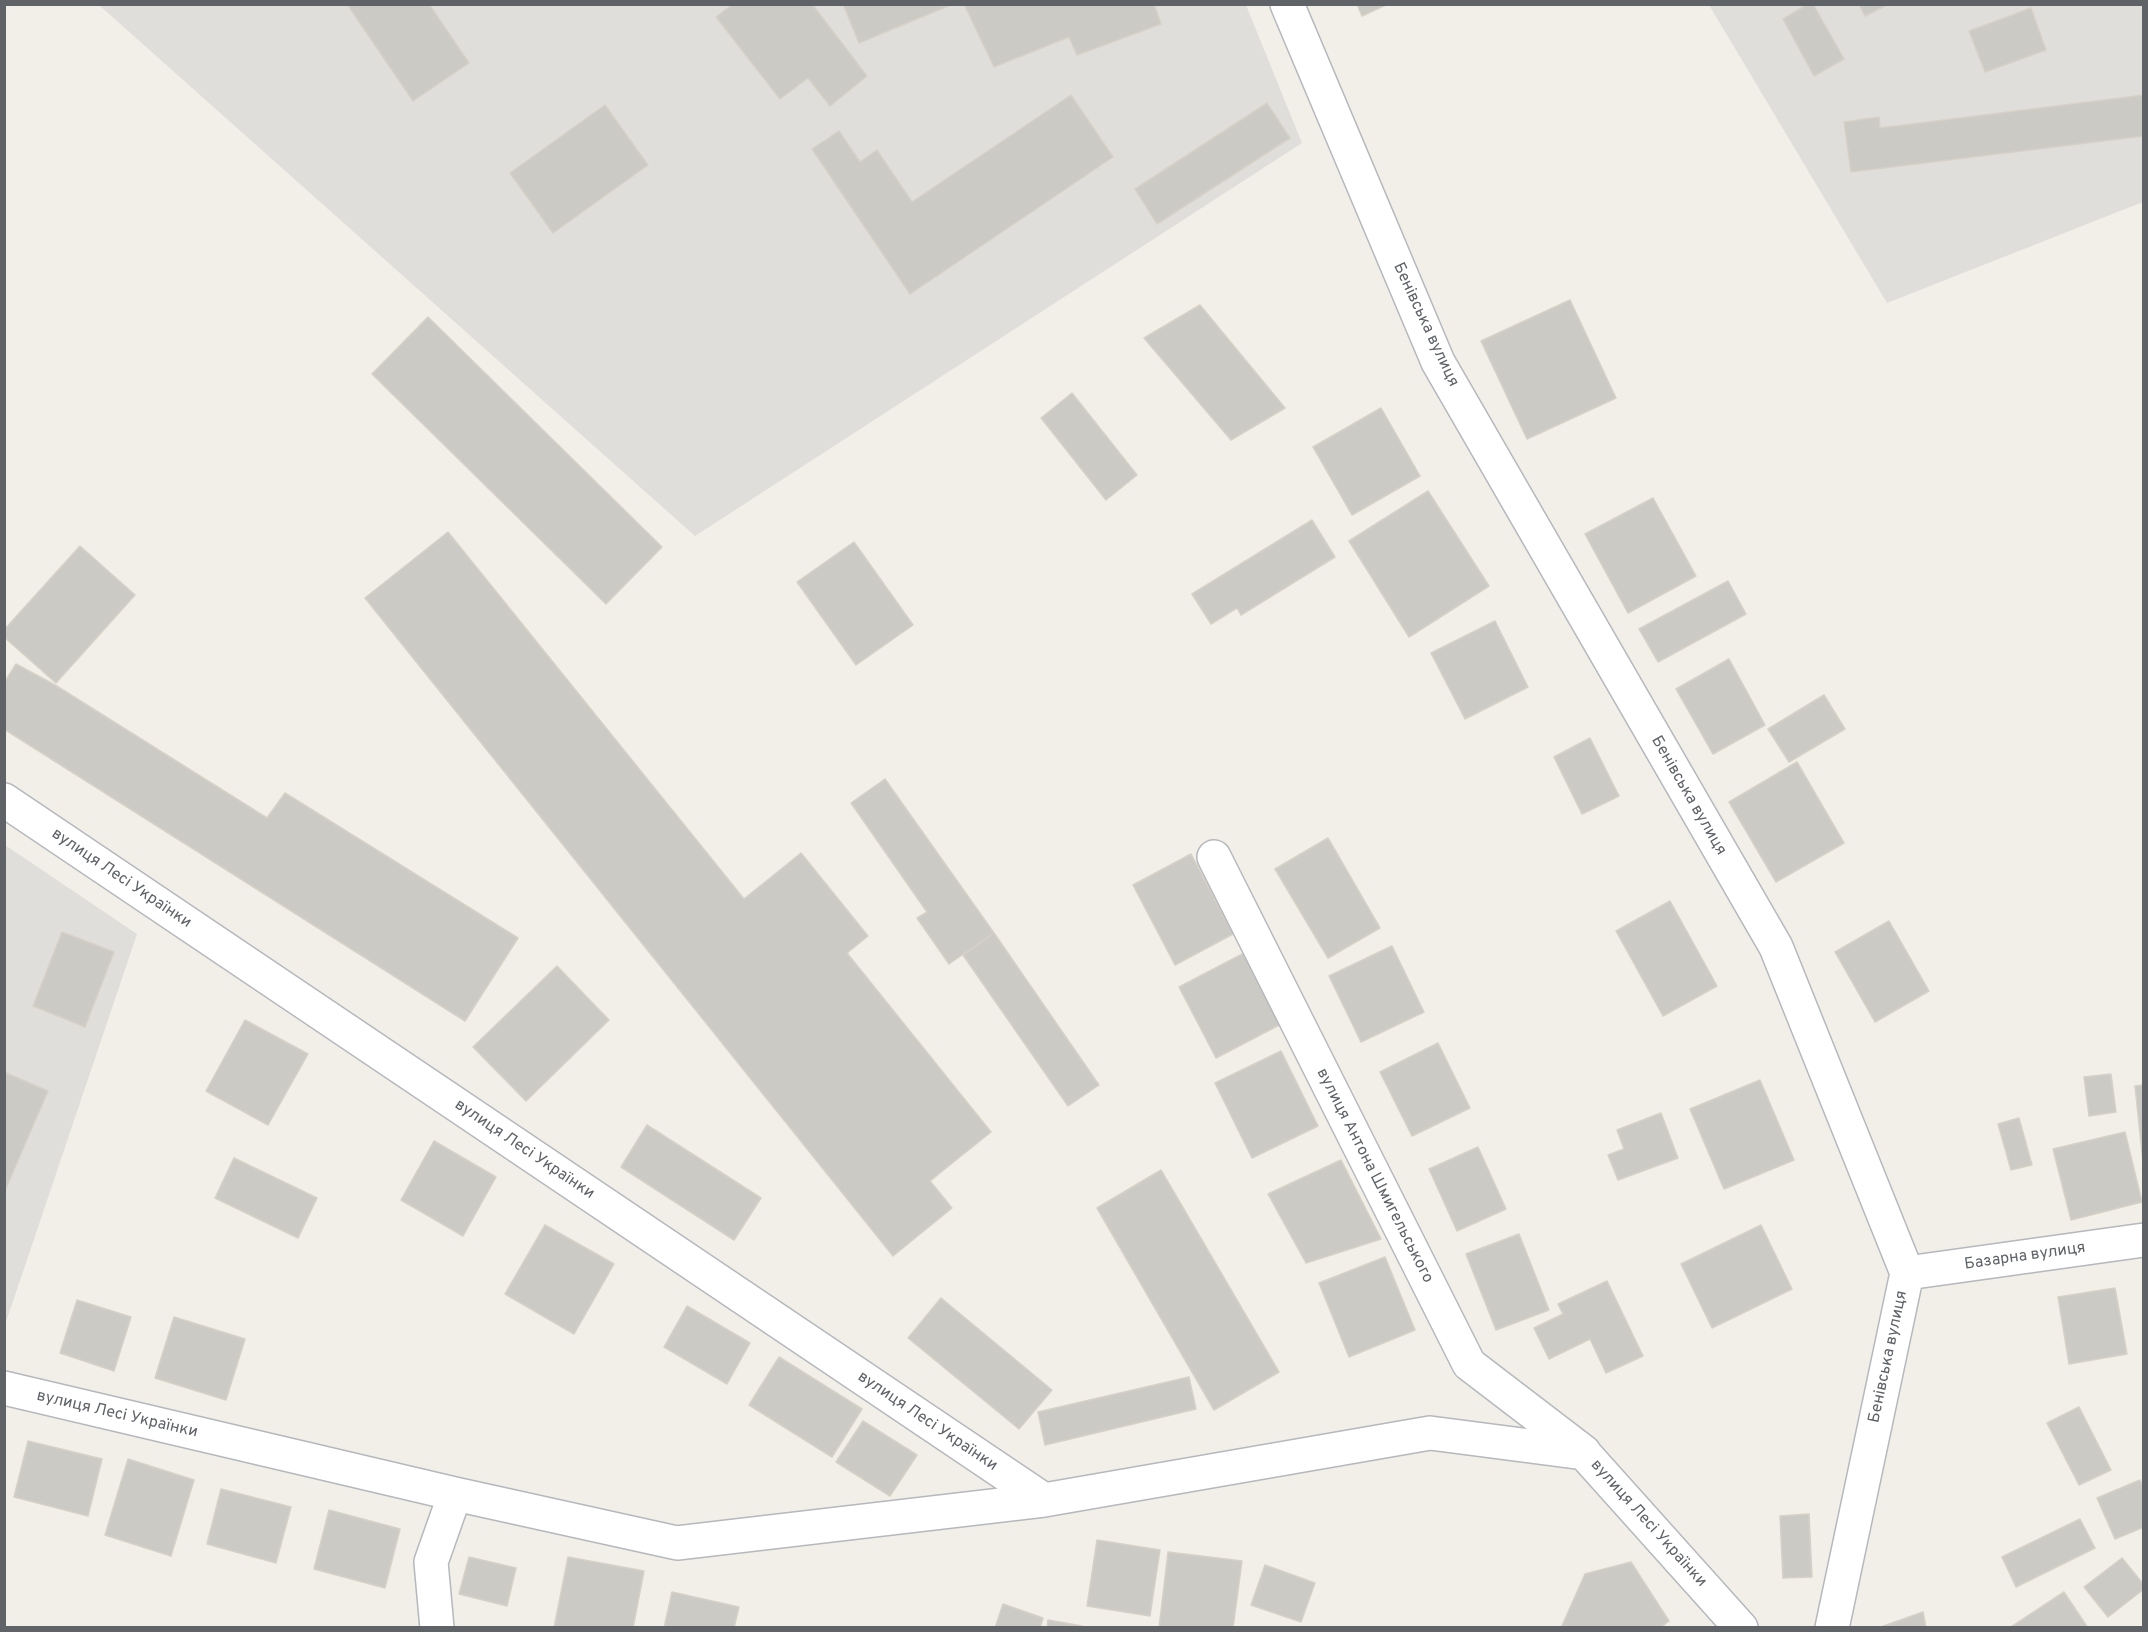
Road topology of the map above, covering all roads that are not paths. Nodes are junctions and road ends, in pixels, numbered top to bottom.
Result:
1 (1287, 4) edge
2 (4, 800) edge
3 (1214, 857) dead end
4 (2144, 1240) edge
5 (1907, 1274) junction
6 (4, 1388) edge
7 (1584, 1453) junction
8 (455, 1494) junction
9 (1044, 1500) junction
10 (437, 1628) edge
11 (1741, 1628) edge
12 (1832, 1628) edge

1 - 5 street, Бенівська вулиця
2 - 9 street, вулиця Лесі Українки
3 - 7 street, вулиця Антона Шмигельського
4 - 5 street, Базарна вулиця
5 - 12 street, Бенівська вулиця
6 - 8 street, вулиця Лесі Українки
7 - 9 street, вулиця Лесі Українки
7 - 11 street, вулиця Лесі Українки
8 - 9 street, вулиця Лесі Українки
8 - 10 street

